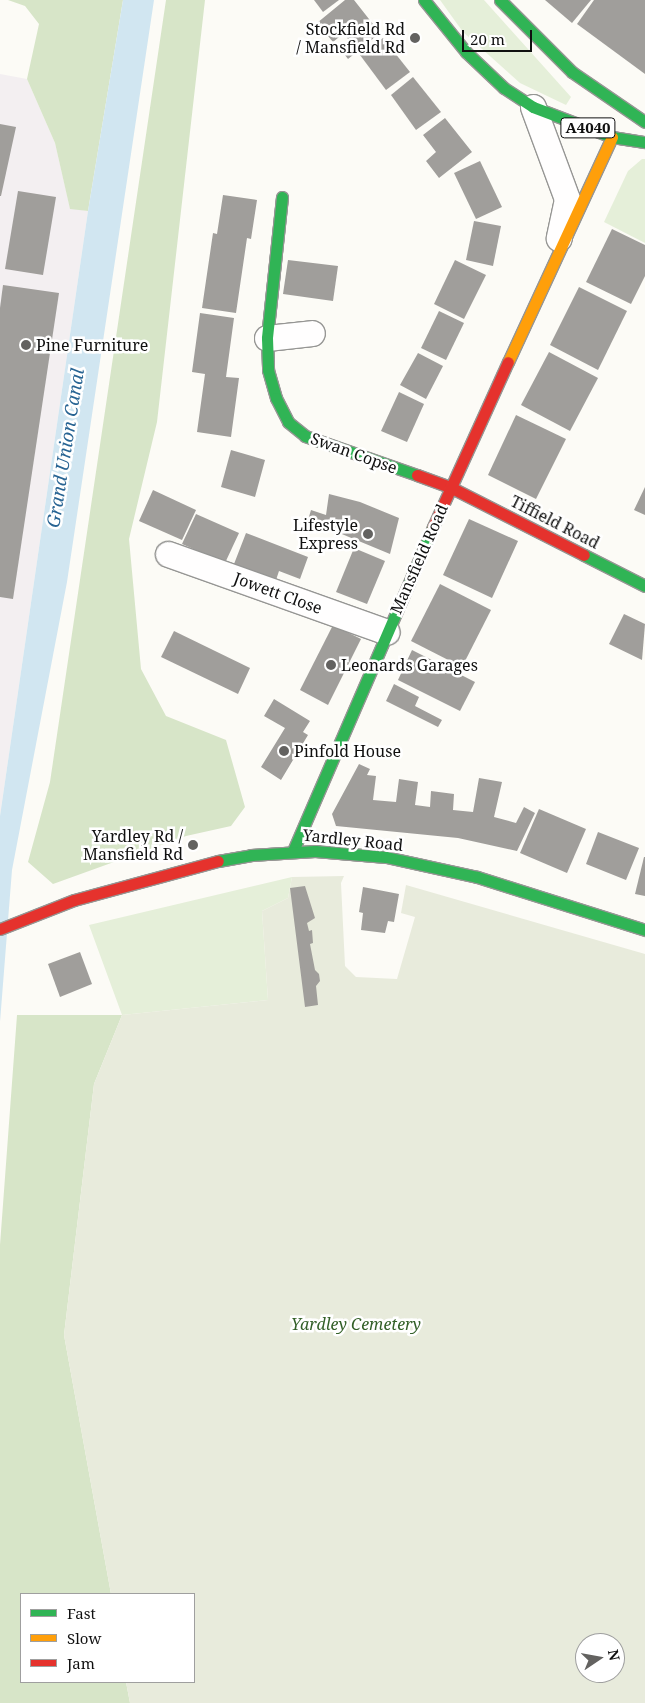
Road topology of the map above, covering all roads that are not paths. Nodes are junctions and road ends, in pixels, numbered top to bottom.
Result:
1 (424, 0) edge
2 (500, 0) edge
3 (572, 72) junction
4 (593, 103) dead end
5 (533, 106) junction
6 (604, 119) dead end
7 (645, 122) edge
8 (612, 137) junction
9 (645, 142) edge
10 (282, 197) dead end
11 (552, 270) junction
12 (312, 333) dead end
13 (267, 338) junction
14 (450, 487) junction
15 (168, 554) dead end
16 (645, 586) edge
17 (387, 632) junction
18 (293, 851) junction
19 (0, 929) edge
20 (645, 930) edge

1 - 5 street, A4040
2 - 3 street, A4040
3 - 4 street
3 - 7 street, A4040
5 - 8 street, A4040
5 - 11 street, Mansfield Road
6 - 8 street
8 - 9 street, A4040
8 - 11 street, Mansfield Road
10 - 13 street, Swan Copse
11 - 14 street, Mansfield Road
12 - 13 street
13 - 14 street, Swan Copse
14 - 16 street, Tiffield Road
14 - 17 street, Mansfield Road
15 - 17 street, Jowett Close
17 - 18 street, Mansfield Road
18 - 19 street, Yardley Road
18 - 20 street, Yardley Road

